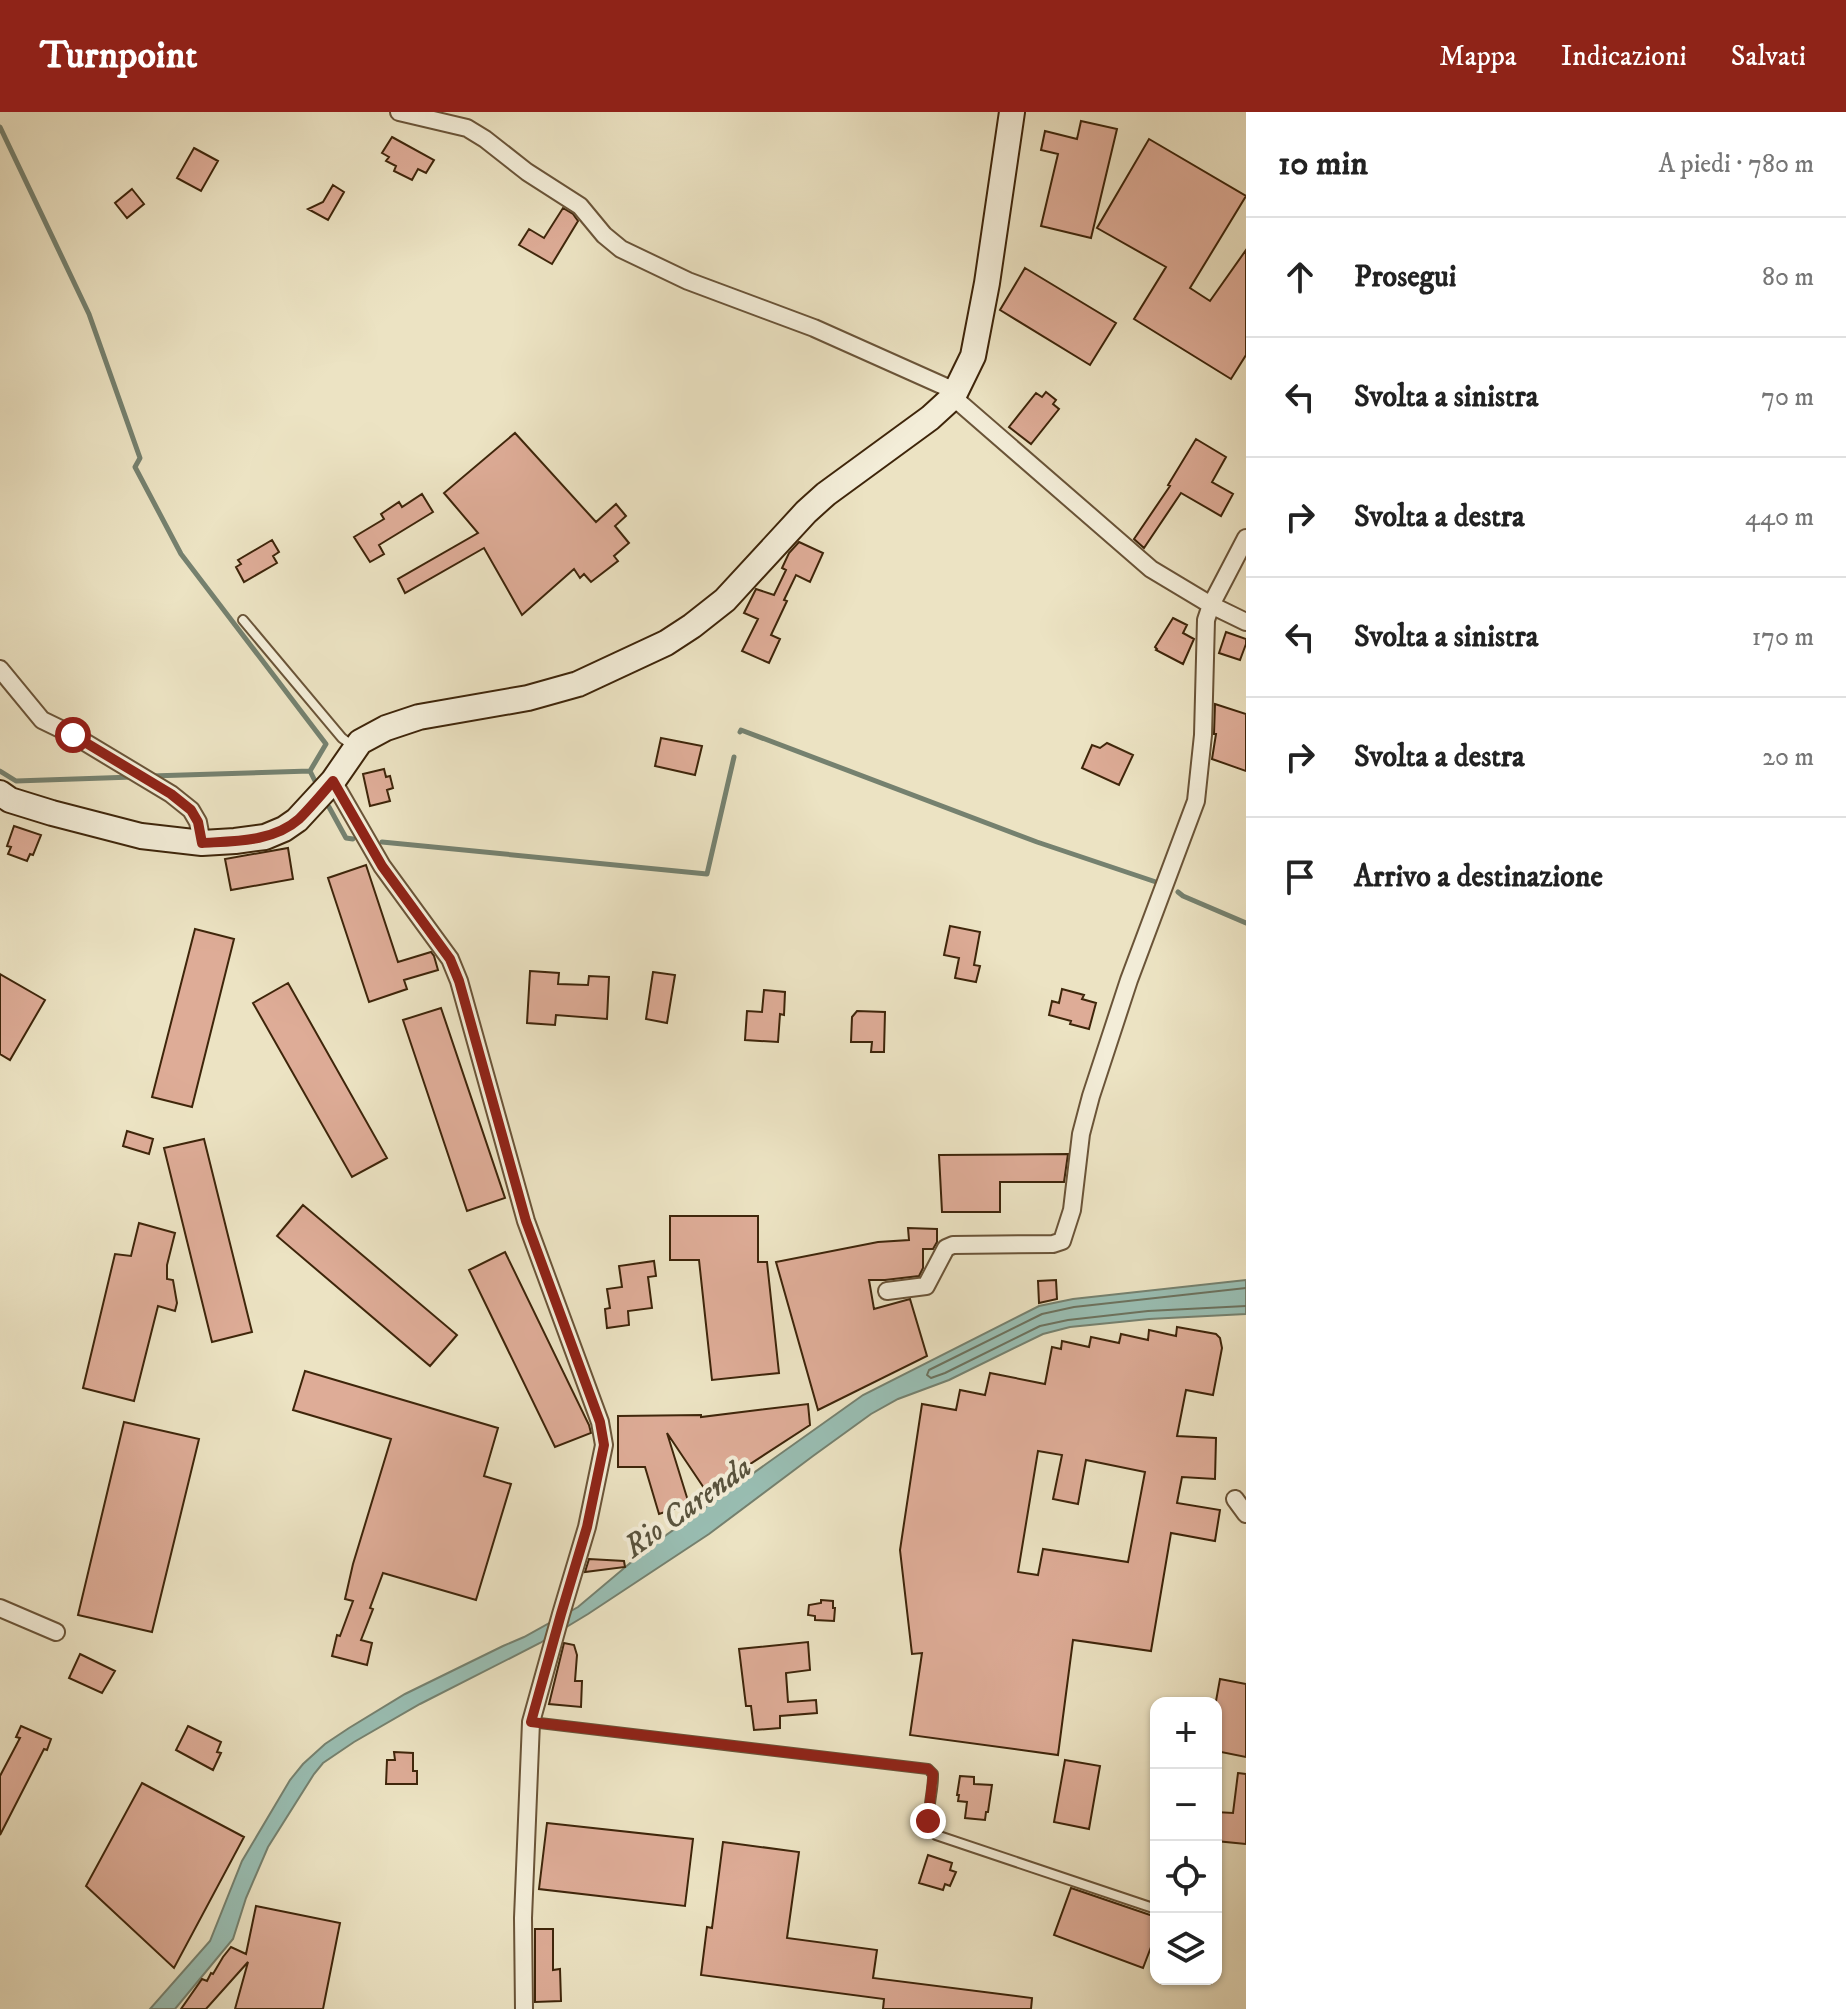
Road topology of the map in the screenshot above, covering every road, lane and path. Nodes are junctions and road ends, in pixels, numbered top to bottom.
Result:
1 (399, 112) edge
2 (1012, 112) edge
3 (953, 397) junction
4 (1246, 538) edge
5 (1211, 605) junction
6 (243, 620) dead end
7 (1246, 622) edge
8 (0, 669) edge
9 (355, 748) junction
10 (333, 781) junction
11 (0, 793) edge
12 (202, 843) junction
13 (887, 1291) dead end
14 (1235, 1499) dead end
15 (1246, 1514) edge
16 (0, 1608) edge
17 (56, 1632) dead end
18 (531, 1722) junction
19 (1150, 1907) edge
20 (524, 2009) edge

1 - 3 street
2 - 3 main road
3 - 5 street
3 - 9 main road
4 - 5 street
5 - 7 street
5 - 13 street
6 - 9 lane
8 - 12 street
9 - 10 main road
10 - 12 main road
10 - 18 street
11 - 12 main road
14 - 15 street
16 - 17 street
18 - 19 lane
18 - 20 street

